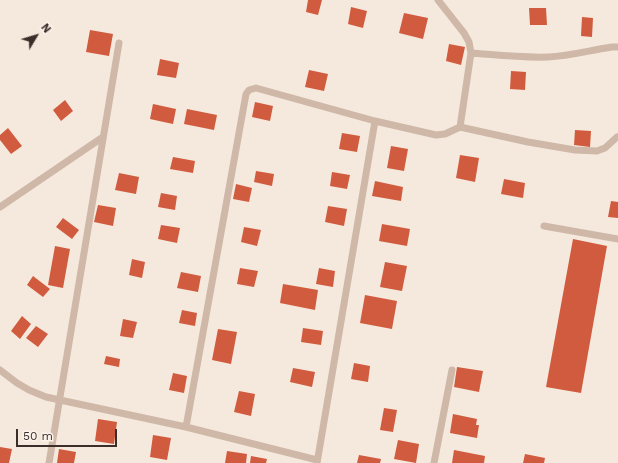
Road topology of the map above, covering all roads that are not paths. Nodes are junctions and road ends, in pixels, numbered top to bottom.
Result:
1 (438, 0) edge
2 (119, 43) dead end
3 (618, 47) edge
4 (471, 53) junction
5 (375, 121) junction
6 (460, 127) junction
7 (103, 137) junction
8 (617, 137) dead end
9 (0, 207) edge
10 (544, 226) dead end
11 (618, 239) edge
12 (0, 370) edge
13 (452, 370) dead end
14 (59, 400) junction
15 (186, 426) junction
16 (317, 461) edge
17 (49, 463) edge
18 (434, 463) edge

1 - 4 lane
2 - 7 lane
3 - 4 lane
4 - 6 lane
5 - 6 lane
5 - 15 lane
5 - 16 lane
6 - 8 lane
7 - 9 lane
7 - 14 lane
10 - 11 lane
12 - 14 lane
13 - 18 lane
14 - 15 lane
14 - 17 lane
15 - 16 lane

